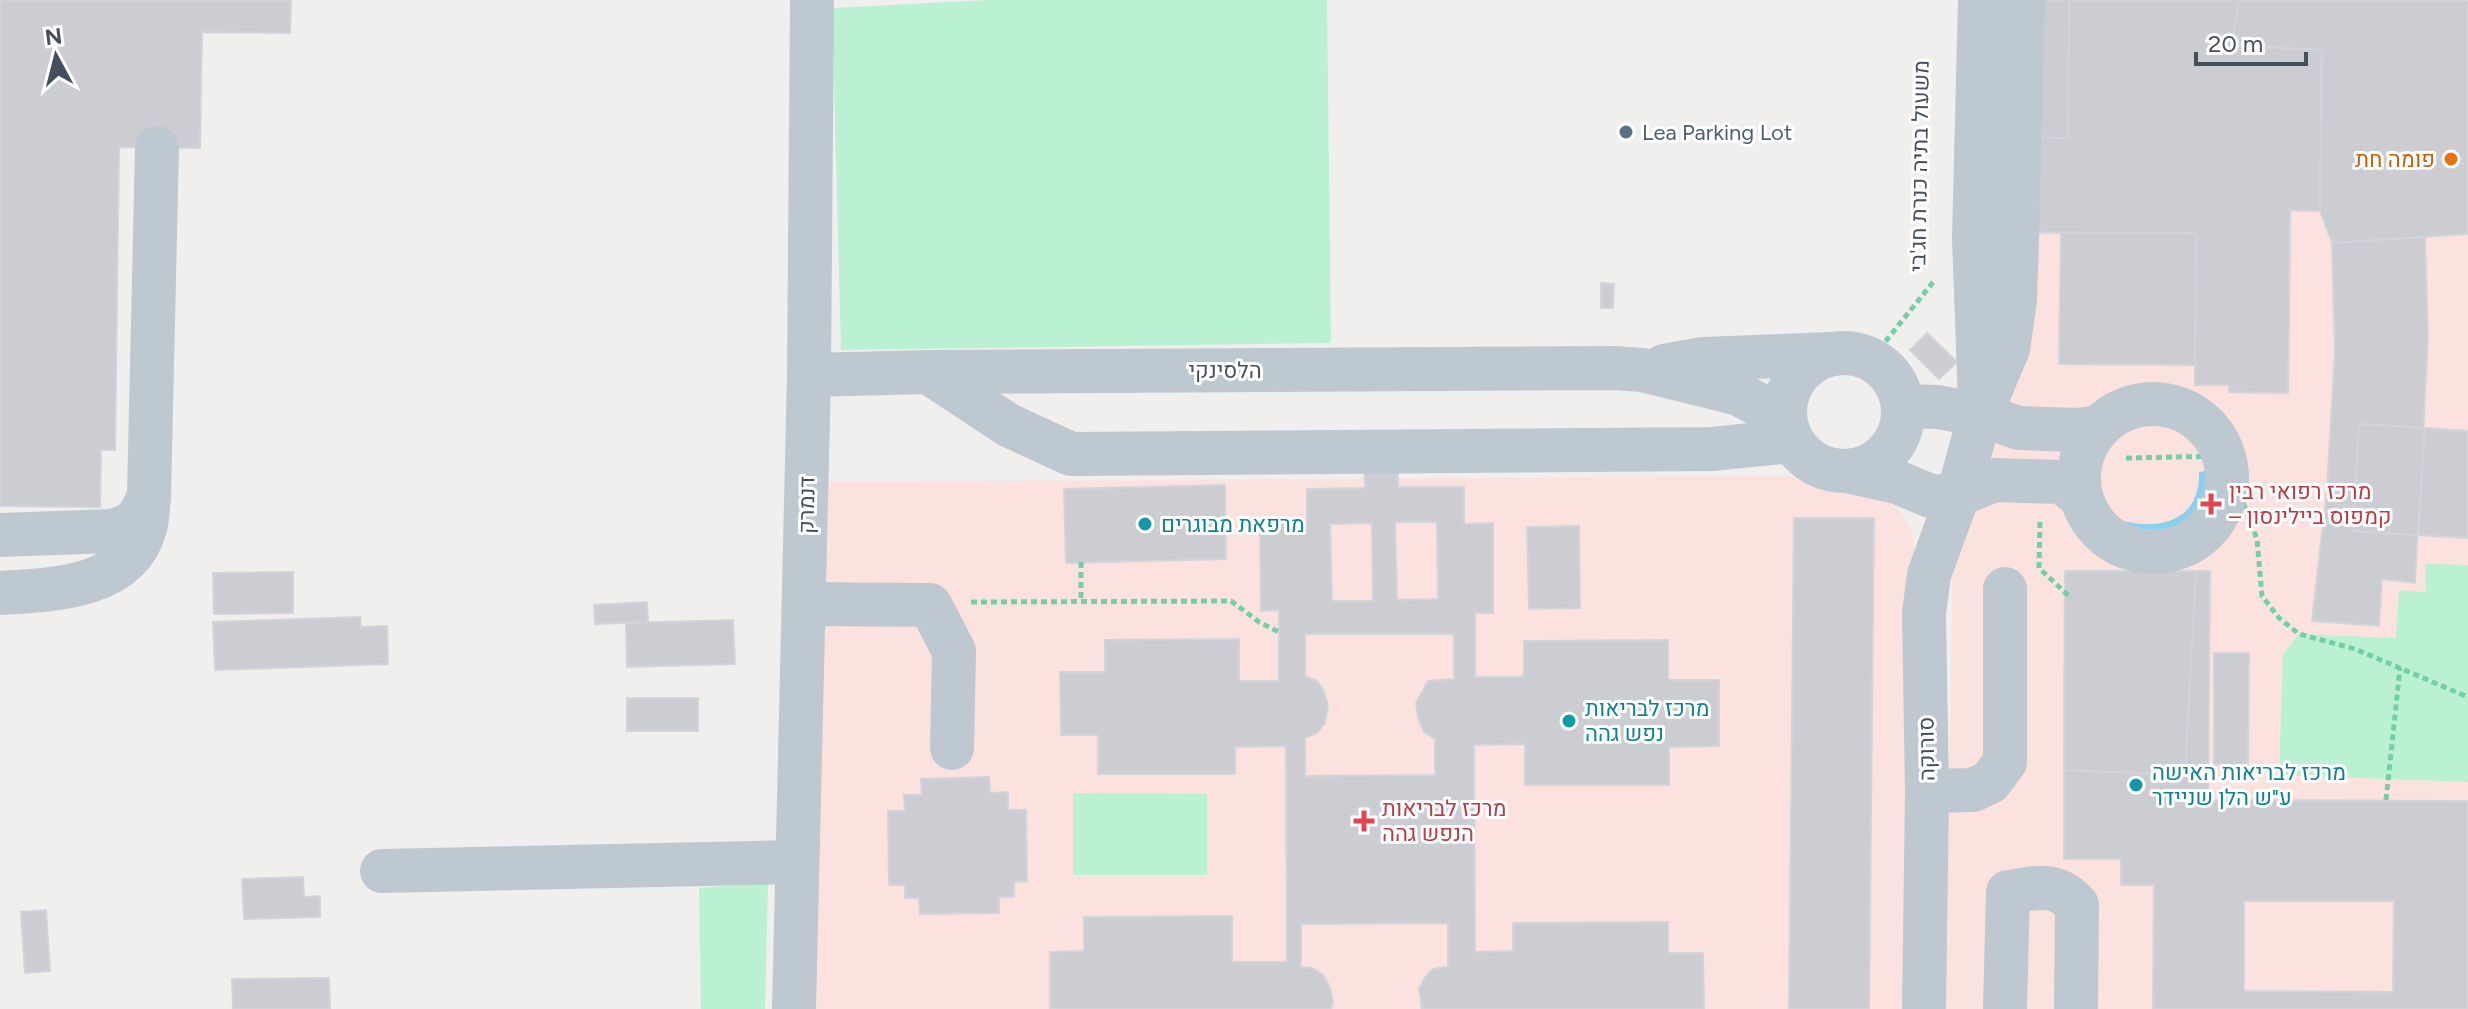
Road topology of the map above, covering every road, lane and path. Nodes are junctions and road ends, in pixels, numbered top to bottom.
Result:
1 (812, 0) edge
2 (1980, 0) edge
3 (2023, 0) edge
4 (157, 148) dead end
5 (1935, 280) dead end
6 (1851, 357) junction
7 (1642, 370) junction
8 (928, 372) junction
9 (809, 375) junction
10 (1903, 406) junction
11 (1980, 415) junction
12 (2099, 427) junction
13 (1789, 434) junction
14 (2225, 456) junction
15 (2168, 457) dead end
16 (1847, 471) junction
17 (2061, 489) junction
18 (1958, 495) junction
19 (149, 496) junction
20 (0, 535) edge
21 (1081, 562) dead end
22 (2005, 589) dead end
23 (0, 593) edge
24 (2070, 597) dead end
25 (966, 602) dead end
26 (1081, 602) junction
27 (804, 604) junction
28 (1279, 632) dead end
29 (2400, 668) junction
30 (2468, 697) edge
31 (952, 748) dead end
32 (1927, 791) junction
33 (2386, 800) dead end
34 (796, 862) junction
35 (382, 871) dead end
36 (794, 1009) edge
37 (1924, 1009) edge
38 (2005, 1009) edge
39 (2076, 1009) edge

1 - 9 street, דנמרק
2 - 11 street
3 - 11 street
4 - 19 street
5 - 6 path, משעול בתיה כנרת חג'בי
6 - 7 street, הלסינקי
6 - 10 street
6 - 13 street
7 - 8 street, הלסינקי
7 - 13 street, הלסינקי
8 - 9 street, הלסינקי
8 - 13 street
9 - 27 street, דנמרק
10 - 11 street
10 - 16 street
11 - 12 street
11 - 18 street, סורוקה
12 - 14 street
12 - 17 street
13 - 16 street
14 - 15 path
14 - 17 street
14 - 29 path
16 - 18 street
17 - 18 street
17 - 24 path
18 - 32 street, סורוקה
19 - 20 street
19 - 23 street
21 - 26 path
22 - 32 street
25 - 26 path
26 - 28 path
27 - 31 street
27 - 34 street, דנמרק
29 - 30 path
29 - 33 path
32 - 37 street, סורוקה
34 - 35 street
34 - 36 street, דנמרק
38 - 39 street

